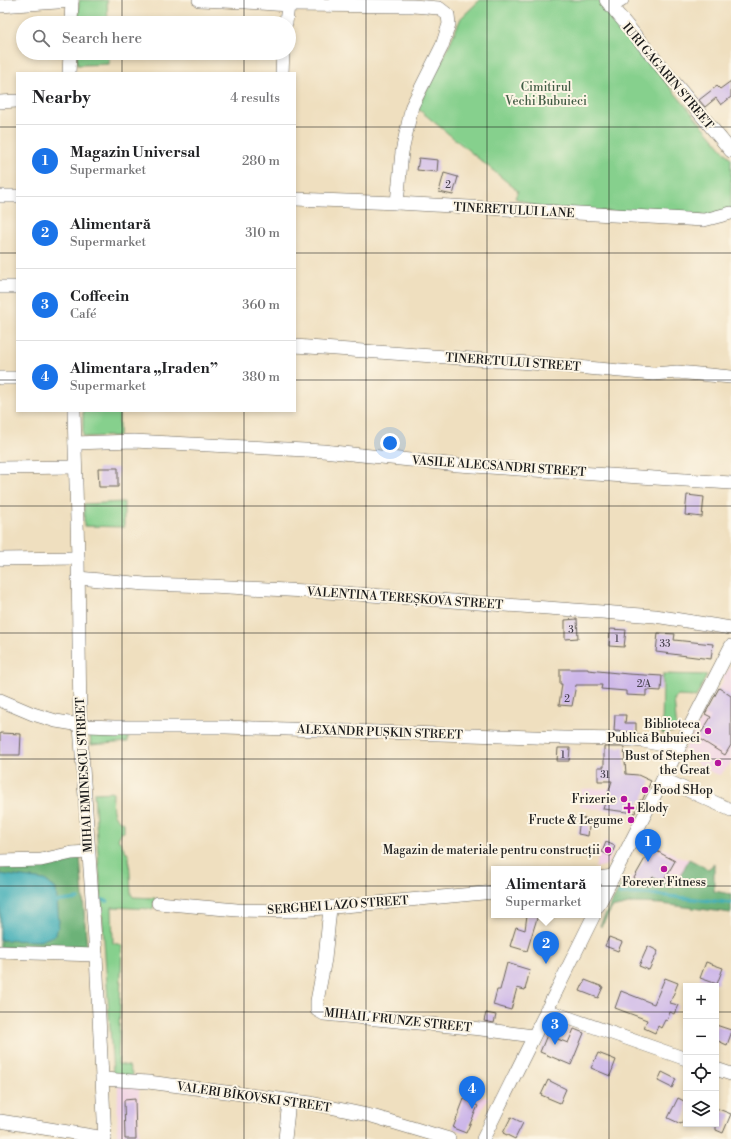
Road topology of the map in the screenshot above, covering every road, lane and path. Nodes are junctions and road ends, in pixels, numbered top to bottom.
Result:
1 (199, 0) edge
2 (622, 0) edge
3 (72, 1) edge
4 (246, 1) edge
5 (608, 4) edge
6 (288, 5) junction
7 (0, 6) edge
8 (71, 16) edge
9 (287, 16) edge
10 (70, 60) edge
11 (283, 60) edge
12 (69, 72) edge
13 (282, 72) edge
14 (0, 102) edge
15 (16, 102) edge
16 (731, 151) edge
17 (0, 196) edge
18 (16, 196) edge
19 (296, 200) edge
20 (397, 203) junction
21 (731, 213) edge
22 (0, 287) edge
23 (16, 287) edge
24 (296, 346) edge
25 (731, 377) edge
26 (0, 378) edge
27 (16, 378) edge
28 (74, 412) edge
29 (75, 443) junction
30 (75, 467) junction
31 (0, 468) edge
32 (731, 483) edge
33 (78, 558) junction
34 (0, 559) edge
35 (78, 578) junction
36 (731, 628) edge
37 (731, 646) edge
38 (0, 700) edge
39 (80, 725) junction
40 (679, 748) junction
41 (663, 779) junction
42 (731, 810) edge
43 (88, 852) junction
44 (0, 861) edge
45 (613, 876) junction
46 (601, 878) edge
47 (491, 892) edge
48 (601, 900) edge
49 (158, 903) dead end
50 (330, 908) junction
51 (592, 918) edge
52 (0, 952) edge
53 (96, 955) junction
54 (546, 1010) junction
55 (533, 1036) junction
56 (683, 1058) edge
57 (719, 1070) edge
58 (731, 1074) edge
59 (103, 1079) junction
60 (289, 1101) junction
61 (0, 1121) edge
62 (105, 1138) edge
63 (285, 1139) edge
64 (449, 1139) edge
65 (483, 1139) edge

1 - 4 street
2 - 5 street
3 - 7 street
3 - 8 street
4 - 6 street
5 - 16 street, IURI GAGARIN STREET
6 - 9 street
6 - 20 street
10 - 12 street
11 - 13 street
14 - 15 street
17 - 18 street
19 - 20 street, TINERETULUI LANE
20 - 21 street, TINERETULUI LANE
22 - 23 street
24 - 25 street, TINERETULUI STREET
26 - 27 street
28 - 29 street, MIHAI EMINESCU STREET
29 - 30 street, MIHAI EMINESCU STREET
29 - 32 street, VASILE ALECSANDRI STREET
30 - 31 street
30 - 33 street, MIHAI EMINESCU STREET
33 - 34 street
33 - 35 street, MIHAI EMINESCU STREET
35 - 36 street, VALENTINA TEREȘKOVA STREET
35 - 39 street, MIHAI EMINESCU STREET
37 - 40 street
38 - 39 street, ALEXANDR PUȘKIN STREET
39 - 40 street, ALEXANDR PUȘKIN STREET
39 - 43 street, MIHAI EMINESCU STREET
40 - 41 street
41 - 42 street
41 - 45 street
43 - 44 street
43 - 53 street, MIHAI EMINESCU STREET
45 - 46 street
45 - 48 street
47 - 50 street, SERGHEI LAZO STREET
49 - 50 street, SERGHEI LAZO STREET
50 - 55 street, MIHAIL FRUNZE STREET
51 - 54 street
52 - 53 street
53 - 59 street, MIHAI EMINESCU STREET
54 - 55 street
54 - 56 street
55 - 65 street
57 - 58 street
59 - 60 street, VALERI BÎKOVSKI STREET
59 - 62 street, MIHAI EMINESCU STREET
60 - 63 street
60 - 64 street, VALERI BÎKOVSKI STREET
61 - 62 street

